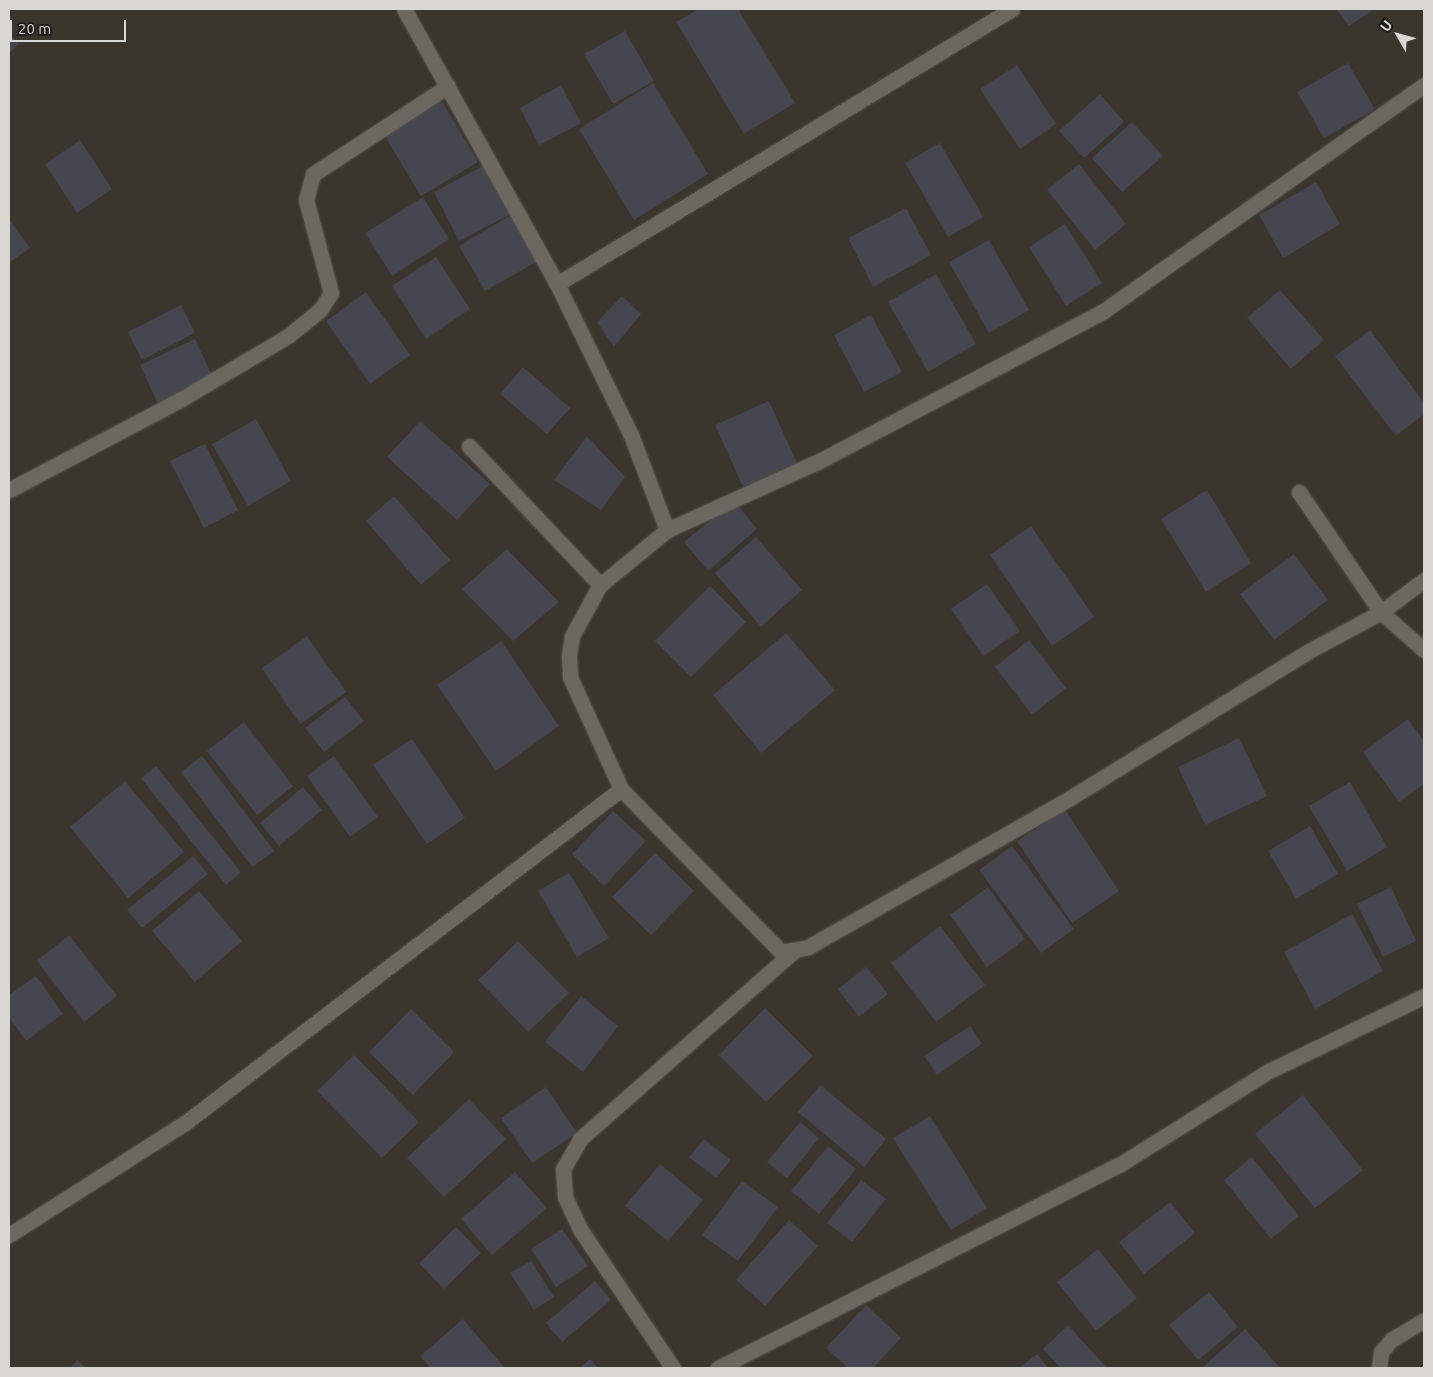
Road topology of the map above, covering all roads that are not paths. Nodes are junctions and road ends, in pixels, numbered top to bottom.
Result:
1 (404, 9) edge
2 (1012, 9) edge
3 (1424, 85) edge
4 (448, 86) junction
5 (558, 284) junction
6 (469, 446) dead end
7 (9, 490) edge
8 (1299, 492) dead end
9 (667, 530) junction
10 (1424, 580) edge
11 (600, 585) junction
12 (1381, 612) junction
13 (1424, 650) edge
14 (621, 789) junction
15 (794, 950) junction
16 (1424, 996) edge
17 (9, 1235) edge
18 (1424, 1320) edge
19 (673, 1368) edge
20 (718, 1368) edge
21 (1379, 1368) edge

1 - 4 street
2 - 5 street
3 - 9 street
4 - 5 street
4 - 7 street
5 - 9 street
6 - 11 street
8 - 12 street
9 - 11 street
10 - 12 street
11 - 14 street
12 - 13 street
12 - 15 street
14 - 15 street
14 - 17 street
15 - 19 street
16 - 20 street
18 - 21 street

